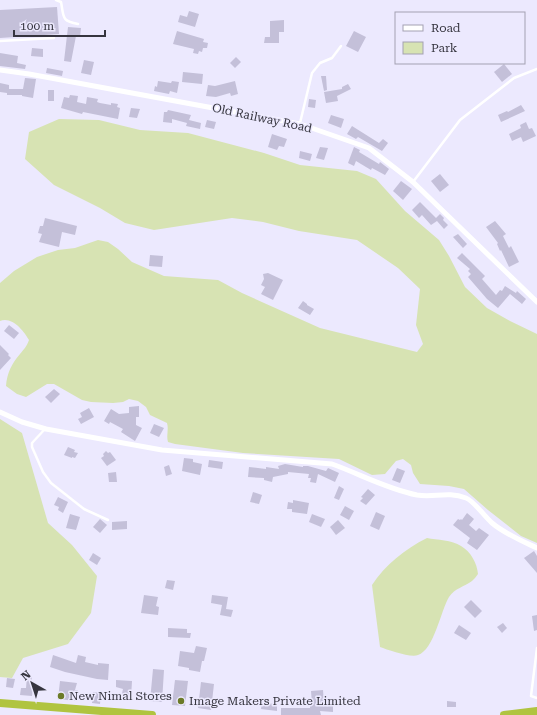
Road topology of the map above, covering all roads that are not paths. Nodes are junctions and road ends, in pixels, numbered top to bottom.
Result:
1 (56, 0) edge
2 (78, 24) dead end
3 (54, 38) dead end
4 (0, 41) edge
5 (341, 46) dead end
6 (537, 69) edge
7 (0, 70) edge
8 (300, 124) junction
9 (413, 182) junction
10 (537, 302) edge
11 (0, 412) edge
12 (46, 429) junction
13 (108, 520) dead end
14 (537, 548) edge
15 (537, 648) edge
16 (537, 698) edge
17 (0, 703) edge
18 (56, 711) edge
19 (537, 711) edge
20 (152, 715) edge
21 (504, 715) edge

1 - 2 lane
3 - 4 lane
5 - 8 lane
6 - 9 lane
7 - 8 street, Old Railway Road
8 - 9 street, Old Railway Road
9 - 10 street, Old Railway Road
11 - 12 street
12 - 13 lane
12 - 14 street
15 - 16 lane
17 - 18 highway
18 - 20 highway
19 - 21 highway

